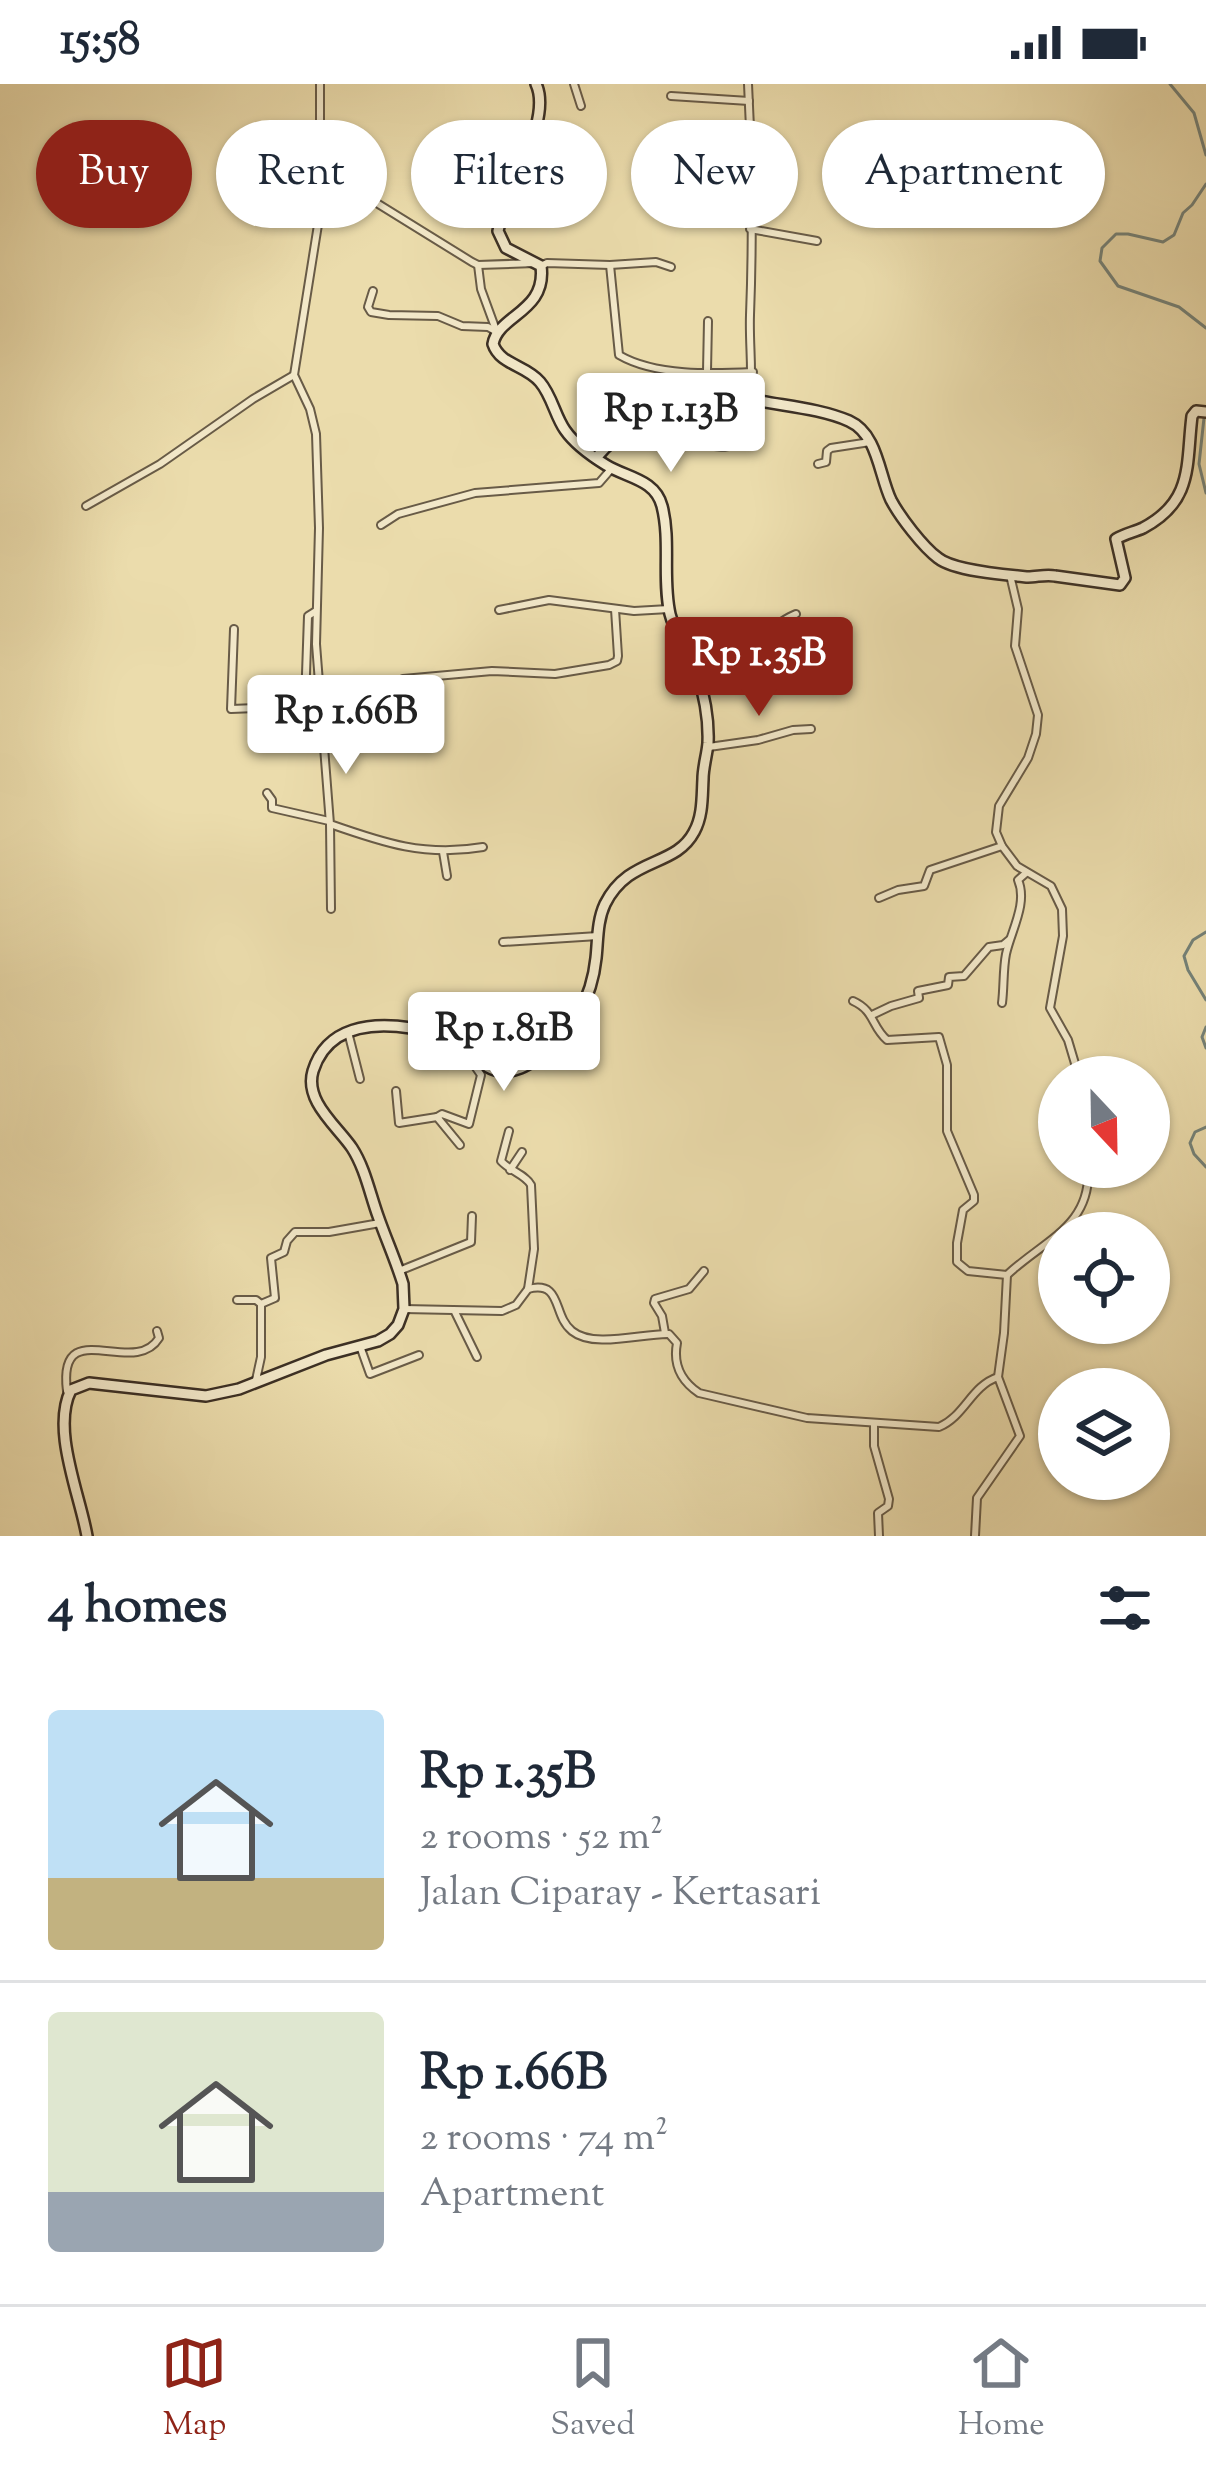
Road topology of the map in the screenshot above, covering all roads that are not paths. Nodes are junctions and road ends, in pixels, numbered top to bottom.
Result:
1 (320, 84) edge
2 (536, 84) edge
3 (574, 84) edge
4 (748, 84) edge
5 (670, 96) dead end
6 (749, 101) junction
7 (581, 106) dead end
8 (322, 120) edge
9 (387, 209) edge
10 (315, 228) edge
11 (750, 229) junction
12 (817, 241) dead end
13 (539, 264) junction
14 (478, 265) junction
15 (610, 265) junction
16 (671, 267) dead end
17 (373, 291) dead end
18 (709, 321) dead end
19 (496, 331) junction
20 (753, 372) junction
21 (707, 373) junction
22 (294, 375) junction
23 (630, 384) dead end
24 (750, 398) junction
25 (1201, 411) edge
26 (652, 424) junction
27 (870, 442) junction
28 (596, 458) junction
29 (818, 464) dead end
30 (612, 469) junction
31 (86, 506) dead end
32 (381, 525) dead end
33 (1010, 574) junction
34 (615, 609) junction
35 (669, 609) junction
36 (499, 610) dead end
37 (316, 611) junction
38 (796, 614) dead end
39 (233, 628) dead end
40 (695, 666) junction
41 (403, 679) dead end
42 (812, 729) dead end
43 (708, 747) junction
44 (267, 793) dead end
45 (330, 823) junction
46 (483, 847) dead end
47 (1002, 847) junction
48 (443, 852) junction
49 (1026, 873) junction
50 (447, 875) dead end
51 (879, 898) dead end
52 (332, 909) dead end
53 (598, 936) junction
54 (1010, 940) junction
55 (503, 942) dead end
56 (853, 1001) dead end
57 (1002, 1004) dead end
58 (872, 1015) junction
59 (348, 1032) junction
60 (462, 1046) junction
61 (1073, 1056) edge
62 (360, 1079) dead end
63 (396, 1091) dead end
64 (437, 1117) junction
65 (509, 1130) dead end
66 (460, 1145) dead end
67 (521, 1152) dead end
68 (510, 1170) junction
69 (1088, 1188) edge
70 (472, 1216) dead end
71 (380, 1223) junction
72 (399, 1271) junction
73 (704, 1271) dead end
74 (1006, 1275) junction
75 (528, 1289) junction
76 (237, 1300) dead end
77 (261, 1304) junction
78 (404, 1310) junction
79 (455, 1312) junction
80 (157, 1330) dead end
81 (665, 1333) junction
82 (360, 1346) junction
83 (419, 1355) dead end
84 (477, 1357) dead end
85 (998, 1376) junction
86 (255, 1384) junction
87 (68, 1394) junction
88 (874, 1425) junction
89 (88, 1536) edge
90 (879, 1536) edge
91 (975, 1536) edge

1 - 8 street
2 - 13 main road
3 - 7 street
4 - 6 street
5 - 6 street
6 - 11 street
9 - 14 street
10 - 22 street
11 - 12 street
11 - 20 street
13 - 14 street
13 - 15 street
13 - 19 main road
14 - 19 street
15 - 16 street
15 - 21 street
17 - 19 street
18 - 21 street
19 - 28 main road
20 - 21 street
20 - 24 street
22 - 31 street
22 - 37 street
23 - 26 street
24 - 26 main road
24 - 27 main road
25 - 33 main road
26 - 28 main road
27 - 29 street
27 - 33 main road
28 - 30 main road
30 - 32 street
30 - 35 main road
33 - 47 street
34 - 35 street
34 - 36 street
34 - 41 street
35 - 40 main road
37 - 39 street
37 - 45 street
38 - 40 street
40 - 43 main road
42 - 43 street
43 - 53 main road
44 - 45 street
45 - 48 street
45 - 52 street
46 - 48 street
47 - 49 street
47 - 51 street
48 - 50 street
49 - 54 street
49 - 61 street
53 - 55 street
53 - 60 main road
54 - 57 street
54 - 58 street
56 - 58 street
58 - 74 street
59 - 60 main road
59 - 62 street
59 - 71 main road
60 - 64 street
63 - 64 street
64 - 66 street
65 - 68 street
67 - 68 street
68 - 75 street
69 - 74 street
70 - 72 street
71 - 72 main road
71 - 77 street
72 - 78 main road
73 - 81 street
74 - 85 street
75 - 79 street
75 - 81 street
76 - 77 street
77 - 86 street
78 - 79 street
78 - 82 main road
79 - 84 street
80 - 87 street
81 - 88 street
82 - 83 street
82 - 86 main road
85 - 88 street
85 - 91 street
86 - 87 main road
87 - 89 main road
88 - 90 street

